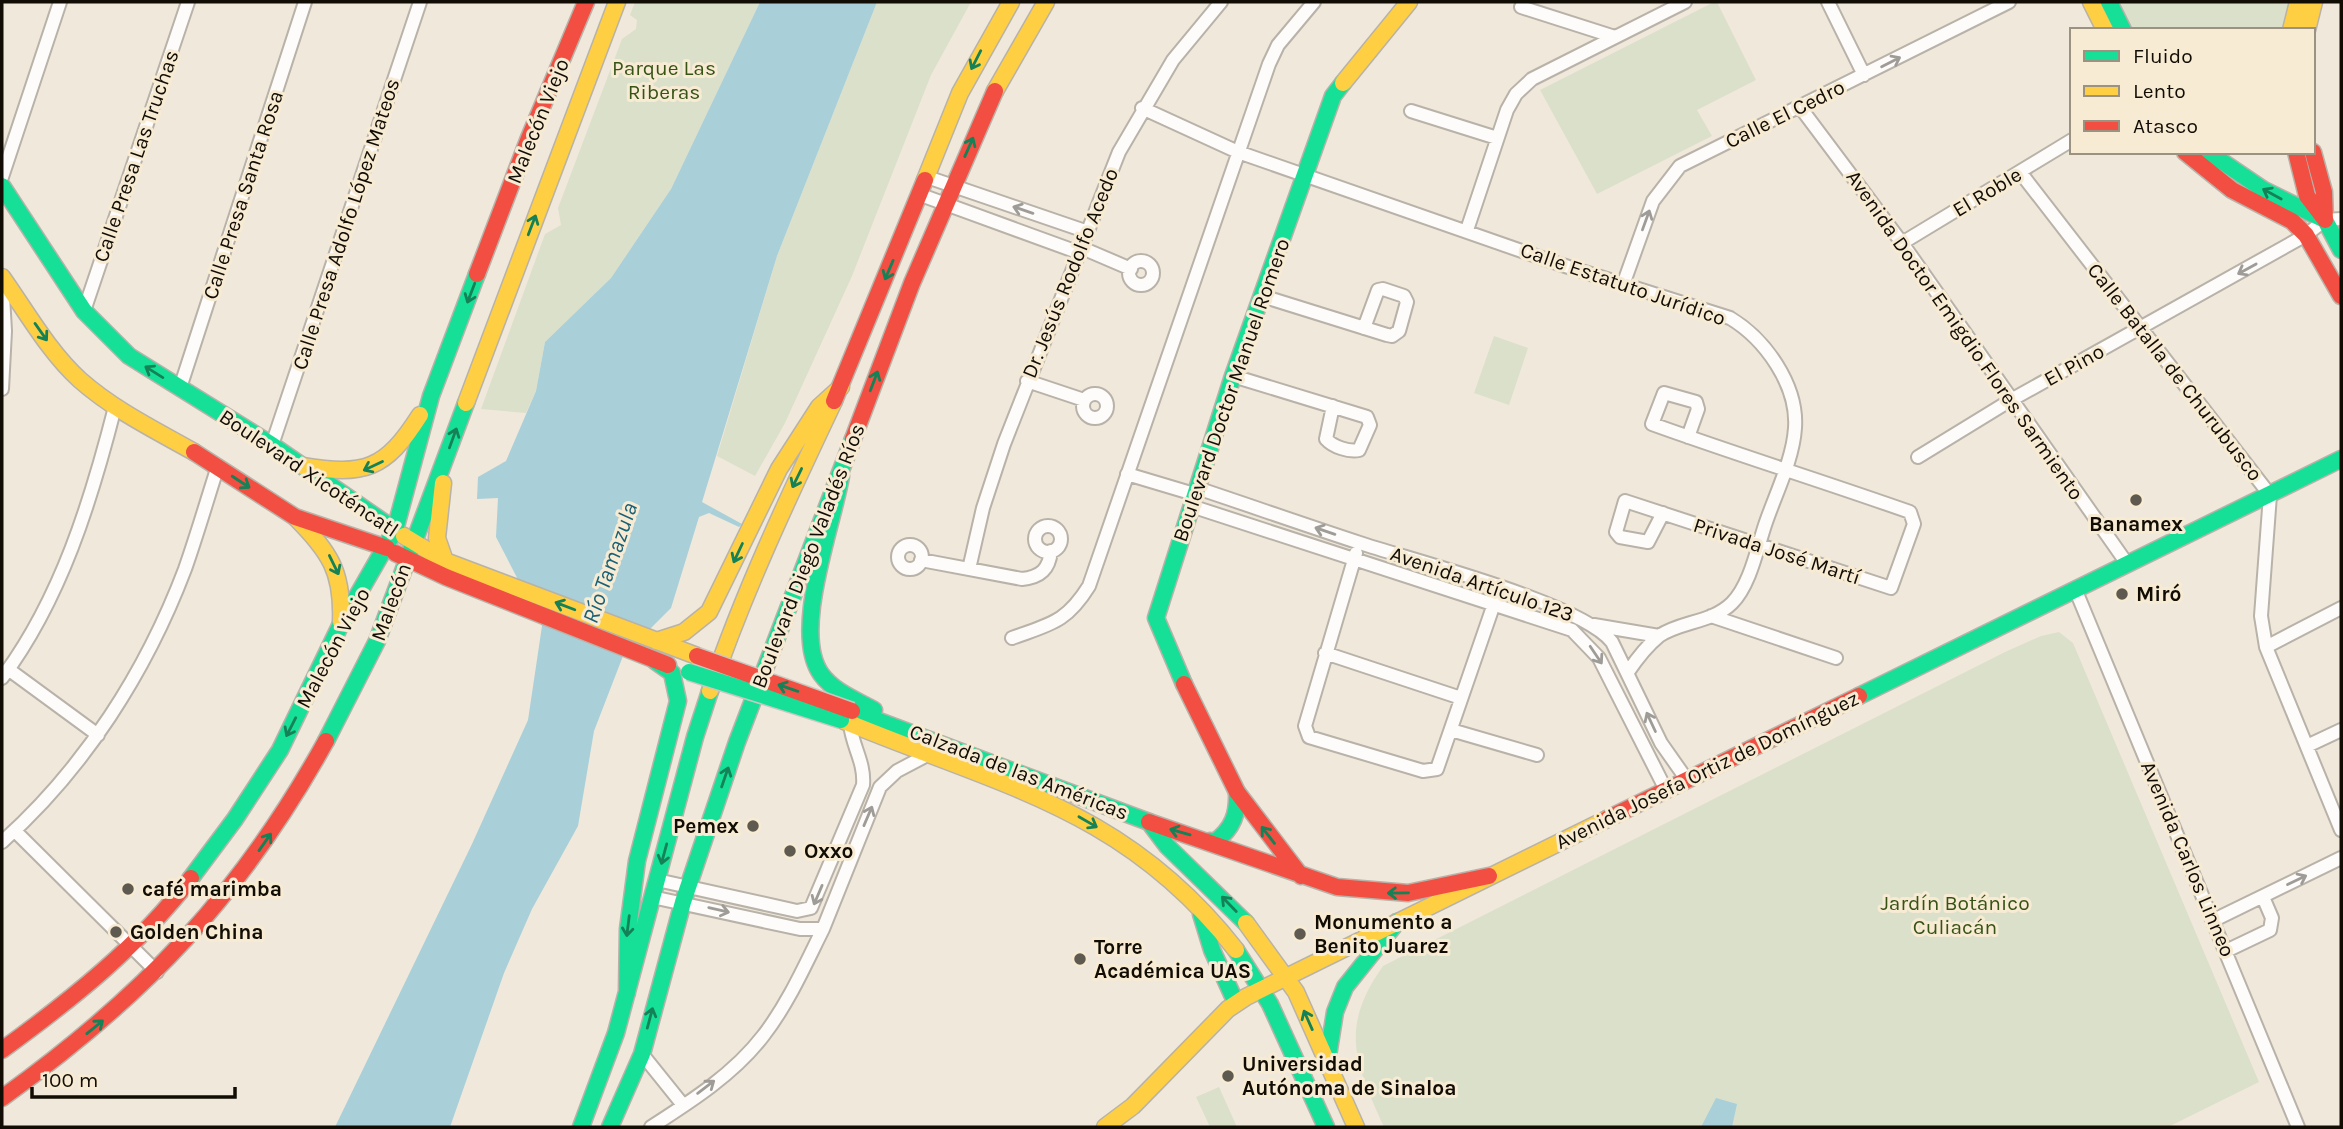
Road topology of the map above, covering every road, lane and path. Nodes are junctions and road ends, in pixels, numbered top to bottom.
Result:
1 (60, 2) edge
2 (188, 2) edge
3 (306, 2) edge
4 (420, 2) edge
5 (586, 2) edge
6 (618, 2) edge
7 (1011, 2) edge
8 (1046, 2) edge
9 (1221, 2) edge
10 (1314, 2) edge
11 (1409, 2) edge
12 (1685, 2) edge
13 (1828, 2) edge
14 (2009, 2) edge
15 (2091, 2) edge
16 (2109, 2) edge
17 (2298, 2) edge
18 (2314, 2) edge
19 (1521, 7) dead end
20 (2104, 28) edge
21 (2122, 28) edge
22 (2292, 28) edge
23 (2308, 28) edge
24 (1615, 37) junction
25 (1864, 75) junction
26 (1800, 107) junction
27 (1142, 108) junction
28 (1411, 111) dead end
29 (1497, 138) junction
30 (2070, 141) edge
31 (1238, 152) junction
32 (2187, 154) edge
33 (2211, 154) edge
34 (2297, 154) edge
35 (2314, 154) edge
36 (2020, 172) junction
37 (1305, 173) junction
38 (2, 177) edge
39 (927, 177) junction
40 (952, 185) junction
41 (2, 186) edge
42 (921, 195) junction
43 (945, 203) junction
44 (2333, 220) edge
45 (1467, 230) junction
46 (1087, 232) junction
47 (2306, 235) junction
48 (1902, 243) junction
49 (1081, 250) junction
50 (2341, 250) edge
51 (1131, 269) dead end
52 (2, 277) edge
53 (1623, 285) junction
54 (1262, 296) junction
55 (2341, 296) edge
56 (85, 311) junction
57 (1364, 328) junction
58 (2141, 328) junction
59 (1233, 376) junction
60 (1027, 381) junction
61 (841, 387) junction
62 (180, 388) junction
63 (2, 389) edge
64 (431, 396) junction
65 (1084, 400) dead end
66 (2011, 400) junction
67 (1334, 406) junction
68 (116, 407) junction
69 (1688, 437) junction
70 (272, 445) junction
71 (1918, 457) dead end
72 (2341, 459) edge
73 (218, 466) junction
74 (302, 466) junction
75 (442, 467) junction
76 (1783, 471) junction
77 (1127, 474) junction
78 (841, 475) junction
79 (2270, 495) junction
80 (1194, 496) junction
81 (1663, 513) dead end
82 (295, 517) junction
83 (396, 530) junction
84 (412, 542) junction
85 (1360, 543) junction
86 (1758, 545) junction
87 (387, 548) junction
88 (1051, 551) dead end
89 (407, 559) junction
90 (921, 560) dead end
91 (1354, 560) junction
92 (2128, 565) junction
93 (448, 567) junction
94 (969, 569) junction
95 (1500, 588) junction
96 (2076, 591) junction
97 (1493, 605) junction
98 (2341, 608) edge
99 (1711, 616) junction
100 (1594, 625) junction
101 (340, 626) junction
102 (1660, 636) junction
103 (1012, 638) dead end
104 (656, 641) junction
105 (2266, 647) junction
106 (1325, 653) junction
107 (1836, 658) dead end
108 (655, 661) junction
109 (1628, 672) junction
110 (5, 674) edge
111 (1461, 698) junction
112 (849, 719) junction
113 (900, 726) junction
114 (1451, 730) junction
115 (2341, 730) edge
116 (97, 735) junction
117 (2307, 746) junction
118 (931, 753) junction
119 (1537, 755) dead end
120 (1687, 780) junction
121 (1666, 790) junction
122 (1237, 792) junction
123 (1149, 822) junction
124 (2341, 830) edge
125 (15, 831) junction
126 (1210, 841) junction
127 (2, 842) edge
128 (2341, 858) edge
129 (1301, 876) junction
130 (1489, 876) junction
131 (657, 880) junction
132 (686, 894) junction
133 (652, 897) junction
134 (2263, 897) junction
135 (1200, 909) junction
136 (2214, 920) junction
137 (1397, 922) junction
138 (823, 929) junction
139 (130, 945) junction
140 (2226, 951) junction
141 (157, 972) junction
142 (1286, 977) junction
143 (1262, 989) junction
144 (626, 993) junction
145 (1236, 1003) junction
146 (2, 1050) edge
147 (642, 1054) junction
148 (1327, 1063) junction
149 (2, 1098) edge
150 (683, 1105) junction
151 (581, 1127) edge
152 (610, 1127) edge
153 (651, 1127) edge
154 (1105, 1127) edge
155 (1325, 1127) edge
156 (1356, 1127) edge
157 (2298, 1127) edge

1 - 38 street
2 - 56 street, Calle Presa Las Truchas
3 - 62 street, Calle Presa Santa Rosa
4 - 70 street, Calle Presa Adolfo López Mateos
5 -> 64 main road, Malecón Viejo
75 -> 6 main road, Malecón
7 -> 39 main road, Boulevard Diego Valadés Ríos
40 -> 8 main road, Boulevard Diego Valadés Ríos
9 - 27 street, Dr. Jesús Rodolfo Acedo
10 - 31 street
11 - 37 main road, Boulevard Doctor Manuel Romero
12 - 24 street
13 - 25 street
25 -> 14 street, Calle El Cedro
15 - 20 main road
16 - 21 main road
17 - 22 main road
18 - 23 main road
19 - 24 street
24 - 29 street
25 - 26 street, Calle El Cedro
26 - 48 street, Avenida Doctor Emigdio Flores Sarmiento
53 -> 26 street, Calle El Cedro
27 - 31 street, Calle Estatuto Jurídico
27 - 46 street, Dr. Jesús Rodolfo Acedo
28 - 29 street
29 - 45 street
30 - 36 street, El Roble
31 - 37 street, Calle Estatuto Jurídico
31 - 77 street
32 - 47 main road
44 -> 33 main road
34 - 44 main road
35 - 44 main road
36 - 48 street, El Roble
36 - 58 street, Calle Batalla de Churubusco
37 - 45 street, Calle Estatuto Jurídico
37 - 54 main road, Boulevard Doctor Manuel Romero
39 - 40 street
39 - 42 main road, Boulevard Diego Valadés Ríos
40 - 43 main road, Boulevard Diego Valadés Ríos
46 -> 40 street
41 - 56 main road, Boulevard Xicoténcatl
42 - 43 street
42 -> 61 main road, Boulevard Diego Valadés Ríos
43 - 49 street
78 -> 43 main road, Boulevard Diego Valadés Ríos
44 - 47 street, El Pino
44 - 50 main road
45 - 53 street, Calle Estatuto Jurídico
46 - 49 street, Dr. Jesús Rodolfo Acedo
47 - 55 main road
47 -> 58 street, El Pino
48 - 66 street, Avenida Doctor Emigdio Flores Sarmiento
49 - 51 street
49 - 60 street, Dr. Jesús Rodolfo Acedo
52 - 63 street
52 -> 68 main road, Boulevard Xicoténcatl
53 - 76 street, Calle Estatuto Jurídico
54 - 57 street
54 - 59 main road, Boulevard Doctor Manuel Romero
62 -> 56 main road, Boulevard Xicoténcatl
57 - 57 street
58 - 66 street, El Pino
58 - 79 street, Calle Batalla de Churubusco
59 - 67 street
59 - 80 main road, Boulevard Doctor Manuel Romero
60 - 65 street
60 - 94 street, Dr. Jesús Rodolfo Acedo
61 -> 104 main road
61 -> 131 main road, Boulevard Diego Valadés Ríos
62 - 70 main road, Boulevard Xicoténcatl
64 -> 74 main road
64 - 83 main road, Malecón Viejo
66 - 71 street, El Pino
66 - 92 street, Avenida Doctor Emigdio Flores Sarmiento
67 - 67 street
68 - 73 main road, Boulevard Xicoténcatl
68 - 110 street
69 - 69 street
69 - 76 street
70 - 74 main road, Boulevard Xicoténcatl
72 - 79 main road, Avenida Josefa Ortiz de Domínguez
73 -> 82 main road, Boulevard Xicoténcatl
73 - 116 street
74 - 83 main road, Boulevard Xicoténcatl
75 - 84 main road, Malecón
75 - 93 main road
76 - 86 street, Calle Estatuto Jurídico
76 - 86 street, Privada José Martí
77 - 80 street
77 - 103 street
78 - 113 main road
132 -> 78 main road, Boulevard Diego Valadés Ríos
79 - 92 main road, Avenida Josefa Ortiz de Domínguez
79 - 105 street, Calle Batalla de Churubusco
85 -> 80 street, Avenida Artículo 123
80 - 91 street, Avenida Artículo 123
80 - 122 main road, Boulevard Doctor Manuel Romero
81 - 86 street, Privada José Martí
82 - 87 main road, Boulevard Xicoténcatl
82 -> 101 main road
83 - 84 main road, Boulevard Xicoténcatl
83 - 87 main road, Malecón Viejo
84 - 89 main road, Malecón
84 - 93 main road, Boulevard Xicoténcatl
85 - 91 street
85 - 95 street, Avenida Artículo 123
86 - 99 street, Calle Estatuto Jurídico
87 - 89 main road, Boulevard Xicoténcatl
87 - 101 main road, Malecón Viejo
88 - 94 street
89 - 93 main road, Boulevard Xicoténcatl
141 -> 89 main road, Malecón
90 - 94 street
91 - 97 street, Avenida Artículo 123
91 - 106 street
92 - 96 main road, Avenida Josefa Ortiz de Domínguez
104 -> 93 main road, Boulevard Xicoténcatl
93 - 108 main road, Boulevard Xicoténcatl
95 - 97 street
95 - 100 street, Avenida Artículo 123
96 - 120 main road, Avenida Josefa Ortiz de Domínguez
96 - 136 street, Avenida Carlos Linneo
97 - 111 street
97 -> 121 street, Avenida Artículo 123
98 - 105 street
99 - 102 street, Calle Estatuto Jurídico
99 - 107 street
100 - 102 street
100 - 109 street, Avenida Artículo 123
101 -> 139 main road, Malecón Viejo
102 - 109 street
112 -> 104 main road, Boulevard Xicoténcatl, bridge
105 - 117 street, Calle Batalla de Churubusco
106 - 111 street
106 - 114 street
108 - 112 main road, Boulevard Xicoténcatl, bridge
108 -> 144 main road
120 -> 109 street, Avenida Artículo 123
110 - 116 street
111 - 114 street
112 - 113 main road, Calzada de las Américas
112 - 118 main road, Calzada de las Américas
112 -> 132 street
113 - 123 main road, Calzada de las Américas
114 - 119 street
115 - 117 street
116 - 125 street
117 - 124 street, Calle Batalla de Churubusco
118 -> 135 main road, Calzada de las Américas
138 -> 118 street
120 - 121 main road, Avenida Josefa Ortiz de Domínguez
121 - 130 main road, Avenida Josefa Ortiz de Domínguez
122 - 126 main road
129 -> 122 main road, Boulevard Doctor Manuel Romero
126 -> 123 main road
142 -> 123 main road, Calzada de las Américas
125 - 127 street
125 - 139 street
126 - 129 main road
134 -> 128 street
130 -> 129 main road
130 - 137 main road, Avenida Josefa Ortiz de Domínguez
131 - 132 street
131 - 133 main road, Boulevard Diego Valadés Ríos
132 - 133 street
132 -> 138 street
147 -> 132 main road, Boulevard Diego Valadés Ríos
133 - 144 main road, Boulevard Diego Valadés Ríos
134 - 136 street
134 - 140 street
135 - 143 main road, Calzada de las Américas
135 - 145 main road
136 - 140 street, Avenida Carlos Linneo
137 - 142 main road, Avenida Josefa Ortiz de Domínguez
137 - 148 main road
150 -> 138 street
139 - 141 street
139 - 146 main road, Malecón Viejo
140 - 157 street, Avenida Carlos Linneo
149 -> 141 main road, Malecón
142 - 143 main road, Avenida Josefa Ortiz de Domínguez
148 -> 142 main road, Calzada de las Américas
143 - 145 main road, Avenida Josefa Ortiz de Domínguez
143 - 155 main road, Calzada de las Américas
144 - 151 main road, Boulevard Diego Valadés Ríos
145 - 154 main road, Avenida Josefa Ortiz de Domínguez
147 - 150 street
147 - 152 main road, Boulevard Diego Valadés Ríos
148 - 156 main road, Calzada de las Américas
150 - 153 street

